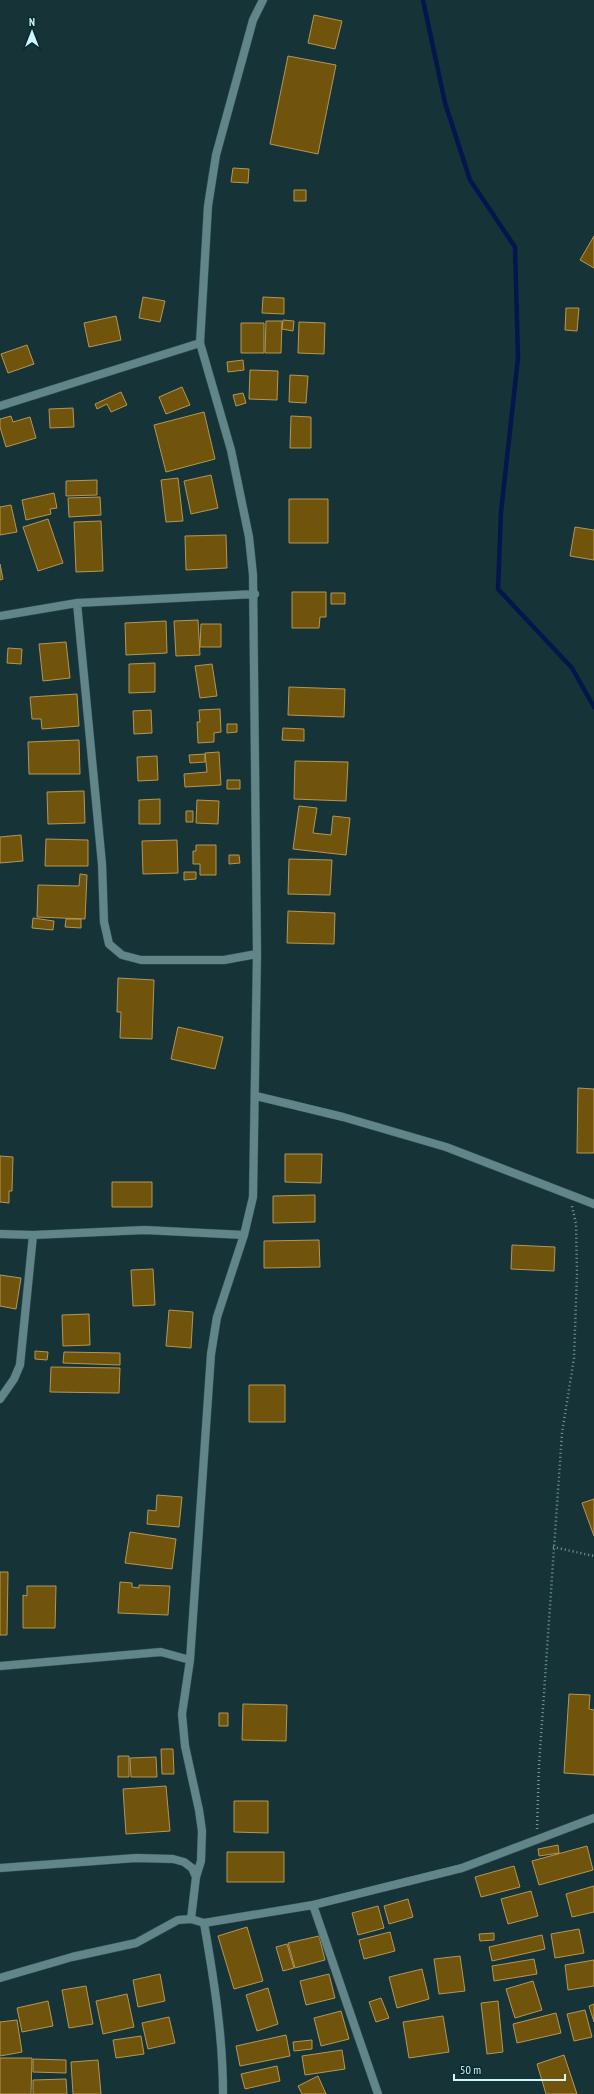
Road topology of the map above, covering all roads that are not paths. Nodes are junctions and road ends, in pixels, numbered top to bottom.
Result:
1 (263, 0) edge
2 (200, 343) junction
3 (0, 406) edge
4 (255, 594) junction
5 (77, 603) junction
6 (0, 616) edge
7 (257, 954) junction
8 (256, 1096) junction
9 (594, 1204) edge
10 (0, 1234) edge
11 (33, 1235) junction
12 (244, 1235) junction
13 (0, 1400) edge
14 (190, 1660) junction
15 (0, 1666) edge
16 (594, 1818) edge
17 (0, 1868) edge
18 (196, 1877) junction
19 (313, 1905) junction
20 (191, 1919) junction
21 (204, 1923) junction
22 (0, 1978) edge
23 (223, 2094) edge
24 (378, 2094) edge

1 - 2 street
2 - 3 street
2 - 4 street
4 - 5 street
4 - 7 street
5 - 6 street
5 - 7 street
7 - 8 street
8 - 9 street
8 - 12 street
10 - 11 street
11 - 12 street
11 - 13 street
12 - 14 street
14 - 15 street
14 - 18 street
16 - 19 street
17 - 18 street
18 - 20 street
19 - 21 street
19 - 24 street
20 - 21 street
20 - 22 street
21 - 23 street

